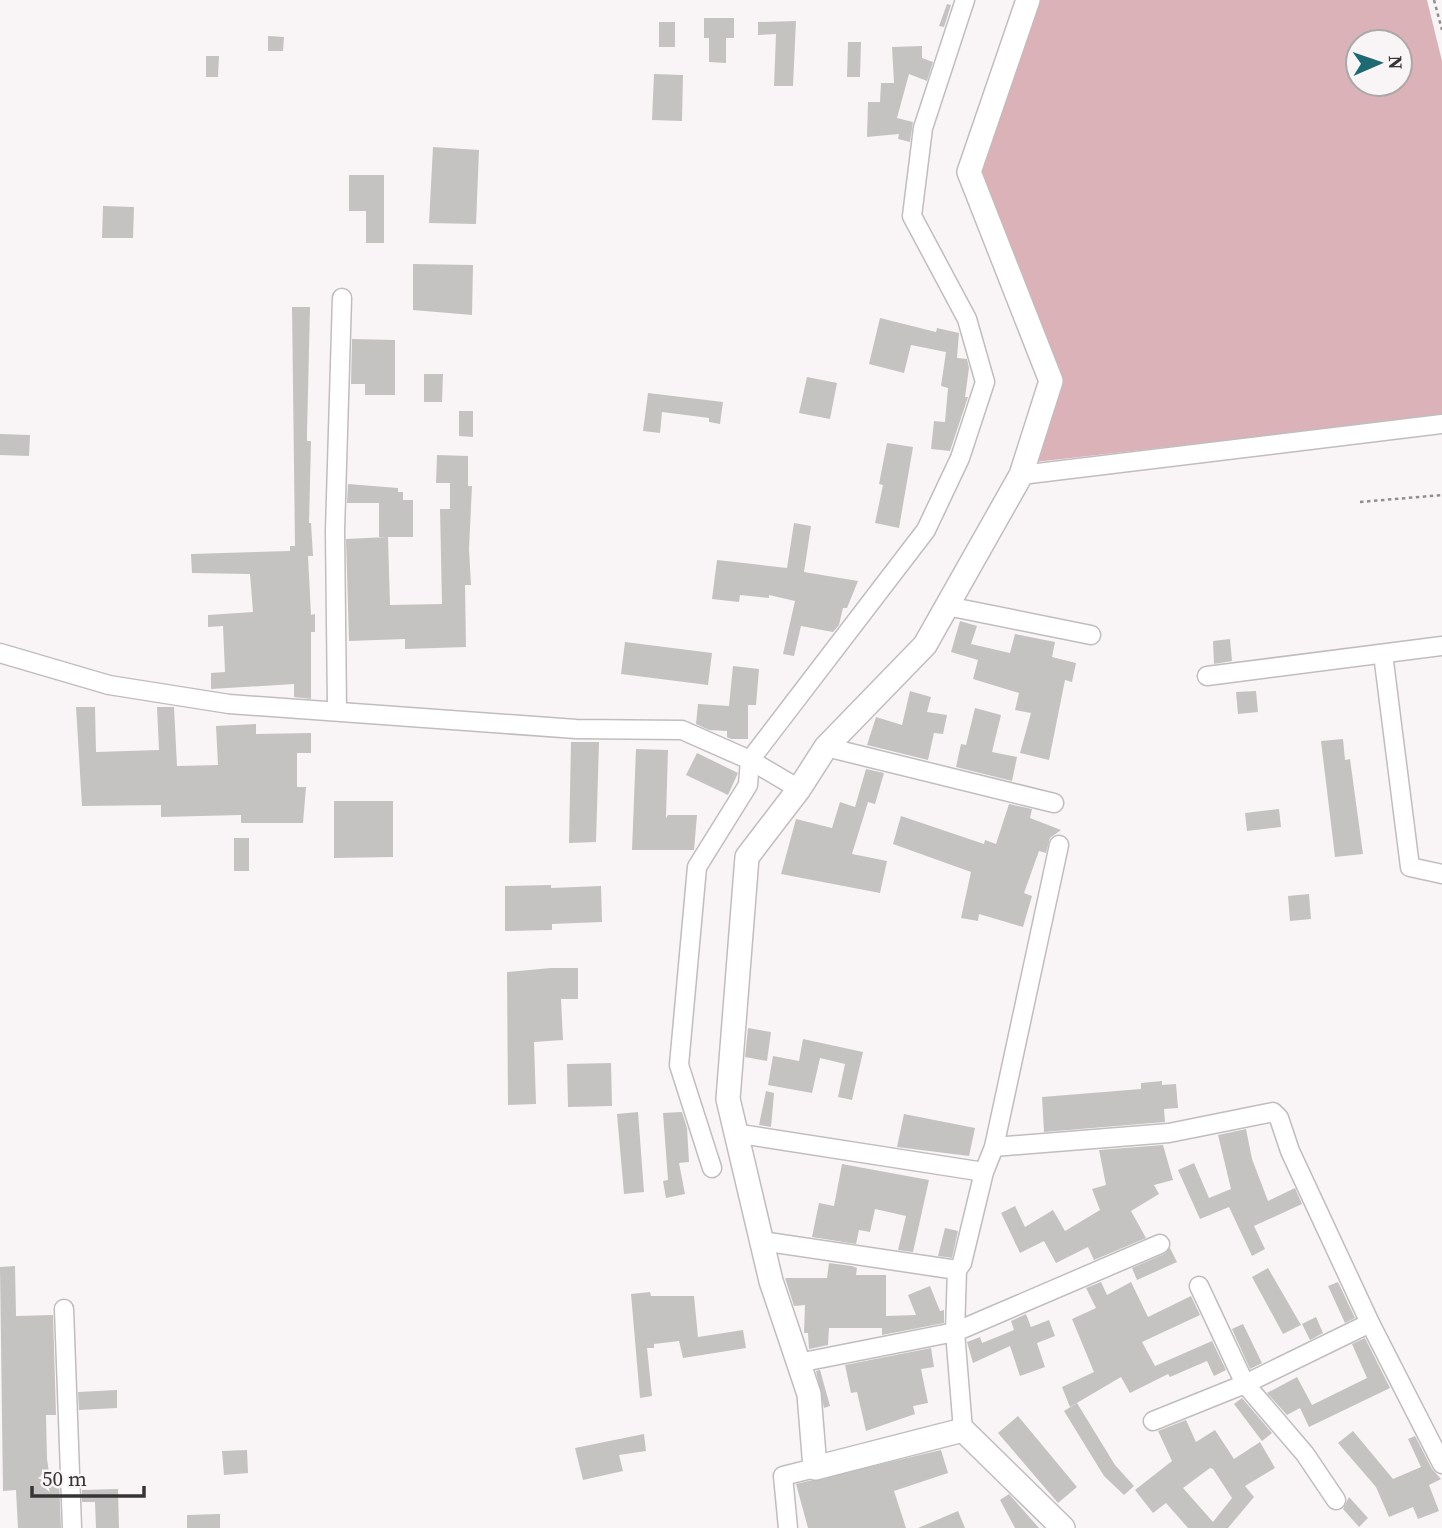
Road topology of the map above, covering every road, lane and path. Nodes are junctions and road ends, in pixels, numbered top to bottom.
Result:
1 (965, 0) edge
2 (1028, 0) edge
3 (1434, 0) edge
4 (1442, 30) edge
5 (342, 298) dead end
6 (1442, 424) edge
7 (1021, 475) junction
8 (1442, 495) edge
9 (1360, 502) dead end
10 (947, 606) junction
11 (1091, 635) dead end
12 (1442, 646) edge
13 (0, 653) edge
14 (1383, 654) junction
15 (1207, 676) dead end
16 (337, 710) junction
17 (826, 747) junction
18 (750, 760) junction
19 (799, 789) junction
20 (1054, 803) dead end
21 (1059, 845) dead end
22 (1442, 874) edge
23 (734, 1133) junction
24 (994, 1147) junction
25 (712, 1168) dead end
26 (984, 1172) junction
27 (761, 1241) junction
28 (1160, 1244) dead end
29 (957, 1270) junction
30 (1199, 1286) dead end
31 (64, 1309) dead end
32 (1370, 1323) junction
33 (955, 1332) junction
34 (798, 1363) junction
35 (1245, 1384) junction
36 (1153, 1421) dead end
37 (963, 1430) junction
38 (1442, 1464) edge
39 (815, 1468) junction
40 (1336, 1500) dead end
41 (72, 1528) edge
42 (788, 1528) edge
43 (1063, 1528) edge

1 - 18 street
2 - 7 street
3 - 4 path
5 - 16 street
6 - 7 street
7 - 10 street
8 - 9 path
10 - 11 street
10 - 17 street
12 - 14 street
13 - 16 street
14 - 15 street
14 - 22 street
16 - 18 street
17 - 19 street
17 - 20 street
18 - 19 street
18 - 25 street
19 - 23 street
21 - 24 street
23 - 26 street
23 - 27 street
24 - 26 street
24 - 32 street
26 - 29 street
27 - 29 street
27 - 34 street
28 - 33 street
29 - 33 street
30 - 35 street
31 - 41 street
32 - 35 street
32 - 38 street
33 - 34 street
33 - 37 street
34 - 39 street
35 - 36 street
35 - 40 street
37 - 39 street
37 - 43 street
39 - 42 street

